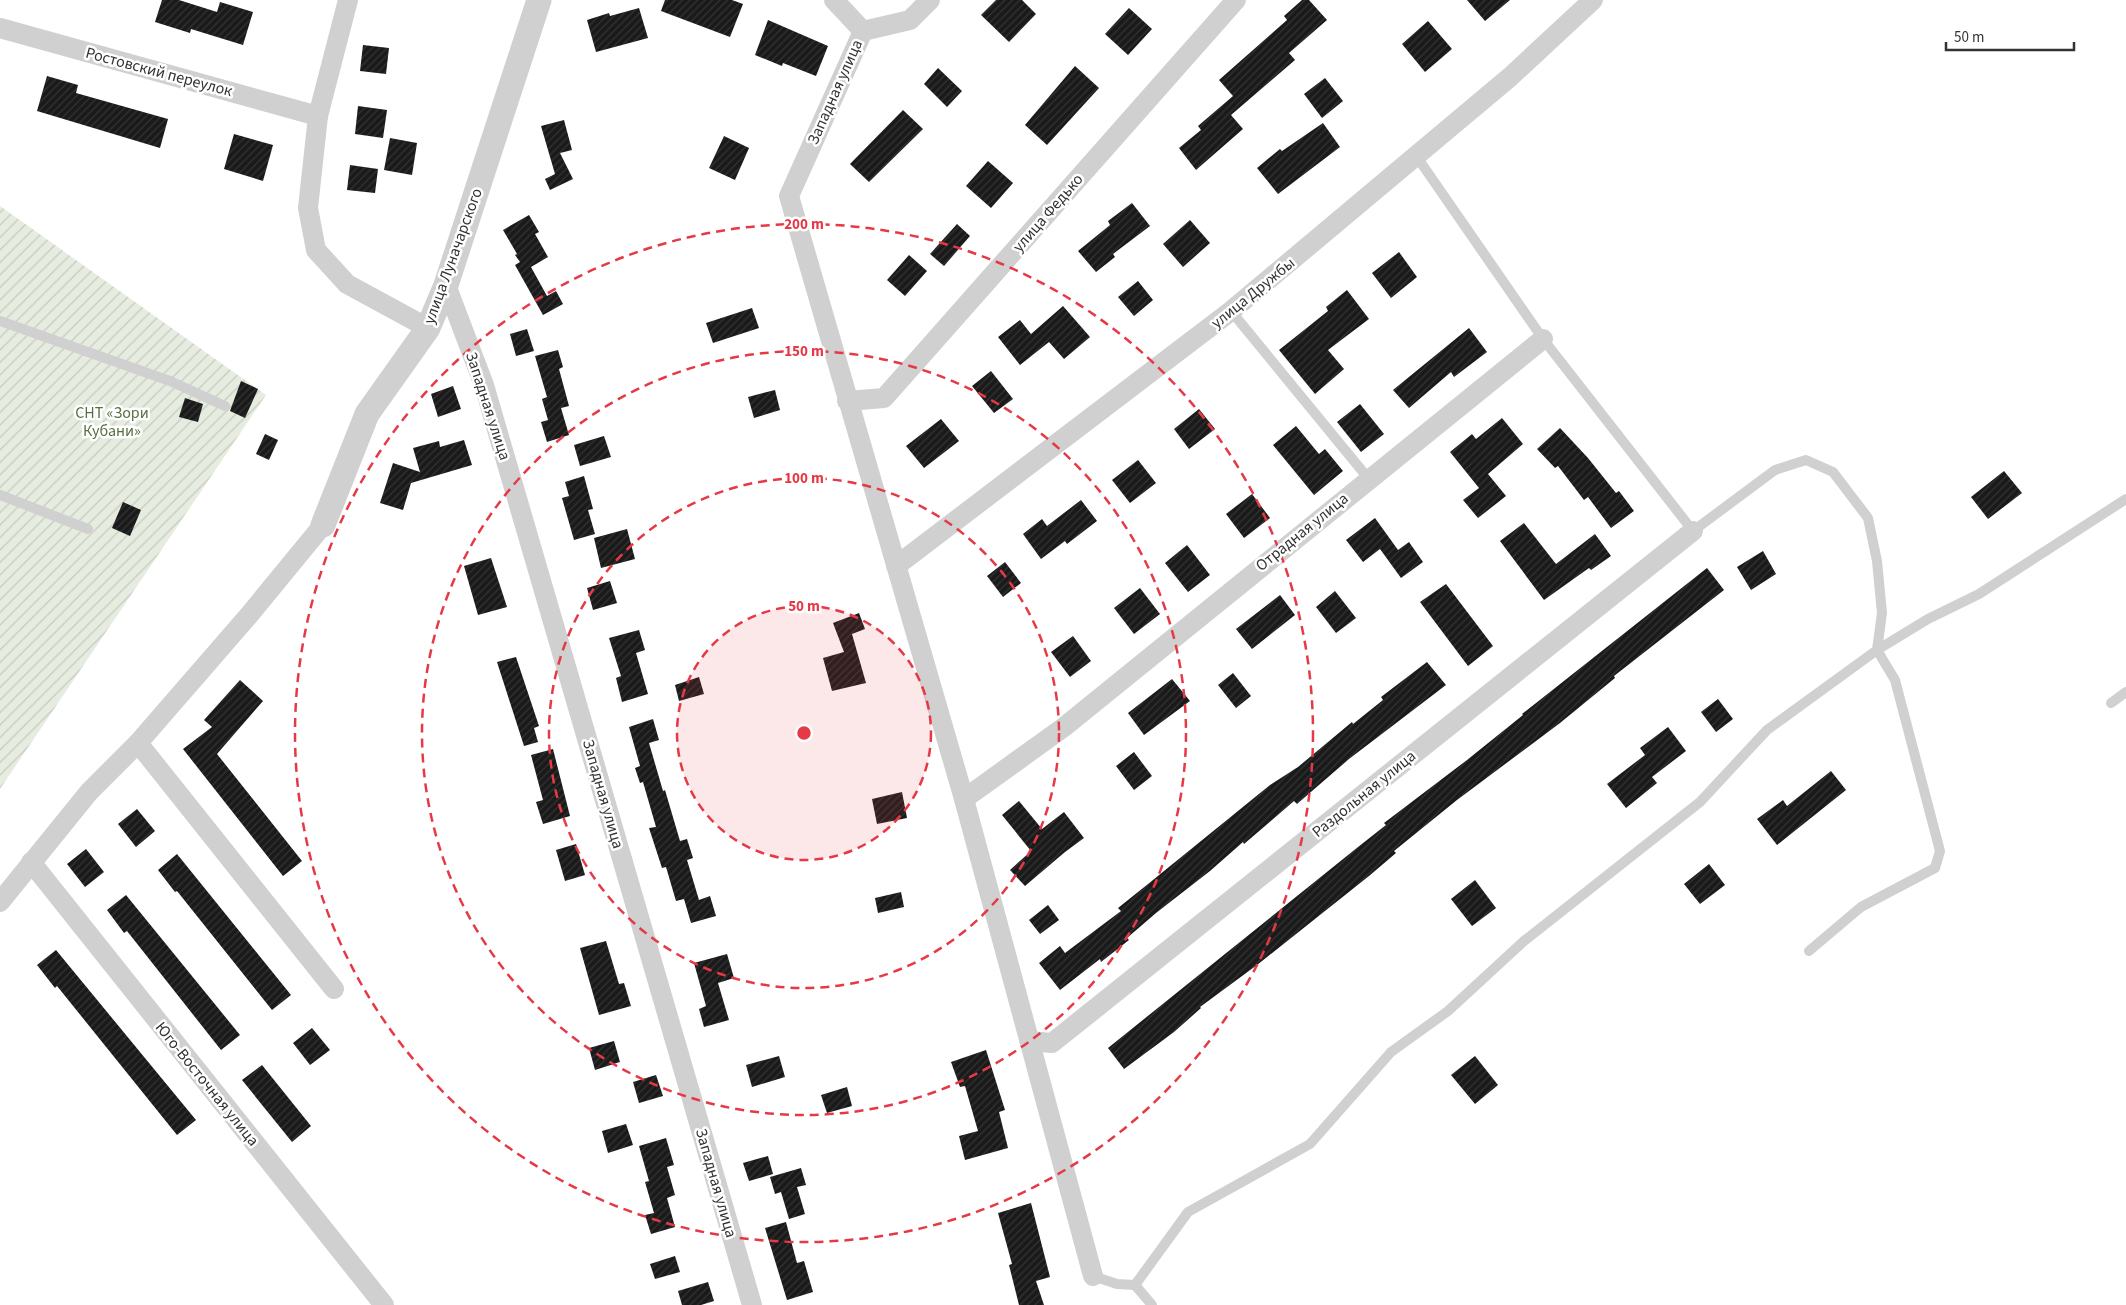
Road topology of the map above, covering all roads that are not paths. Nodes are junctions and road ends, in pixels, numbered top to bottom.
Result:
1 (348, 0) edge
2 (539, 0) edge
3 (835, 0) edge
4 (930, 0) edge
5 (1236, 0) edge
6 (1593, 0) edge
7 (0, 28) edge
8 (863, 31) junction
9 (318, 116) junction
10 (1417, 157) junction
11 (446, 286) junction
12 (1231, 312) junction
13 (0, 321) edge
14 (428, 328) junction
15 (1543, 339) junction
16 (847, 401) junction
17 (225, 406) dead end
18 (1368, 478) junction
19 (0, 495) edge
20 (2126, 499) edge
21 (322, 525) joint
22 (88, 529) dead end
23 (1693, 531) junction
24 (896, 566) junction
25 (1877, 650) junction
26 (2126, 692) edge
27 (2110, 703) dead end
28 (138, 743) junction
29 (964, 799) junction
30 (31, 862) junction
31 (0, 902) edge
32 (1809, 951) dead end
33 (334, 989) dead end
34 (1029, 1041) junction
35 (1093, 1276) joint
36 (1135, 1285) junction
37 (384, 1305) edge
38 (752, 1305) edge
39 (1152, 1305) edge

1 - 9 street
2 - 11 street, улица Луначарского
3 - 8 street
4 - 8 street, Западная улица
5 - 16 street, улица Федько
6 - 10 street, улица Дружбы
7 - 9 street, Ростовский переулок
8 - 16 street, Западная улица
9 - 14 street
10 - 12 street, улица Дружбы
10 - 15 lane
11 - 14 street, улица Луначарского
11 - 38 street, Западная улица
12 - 18 lane
12 - 24 street, улица Дружбы
13 - 17 lane
14 - 21 street, улица Луначарского
15 - 18 street, Отрадная улица
15 - 23 lane
16 - 24 street
18 - 29 street, Отрадная улица
19 - 22 lane
20 - 25 lane
21 - 28 street
23 - 25 lane
23 - 34 street, Раздольная улица
24 - 29 street
25 - 32 lane
25 - 36 lane
26 - 27 lane
28 - 30 street
28 - 33 street
29 - 34 street
30 - 31 street
30 - 37 street, Юго-Восточная улица
34 - 35 street
35 - 36 lane
36 - 39 lane

